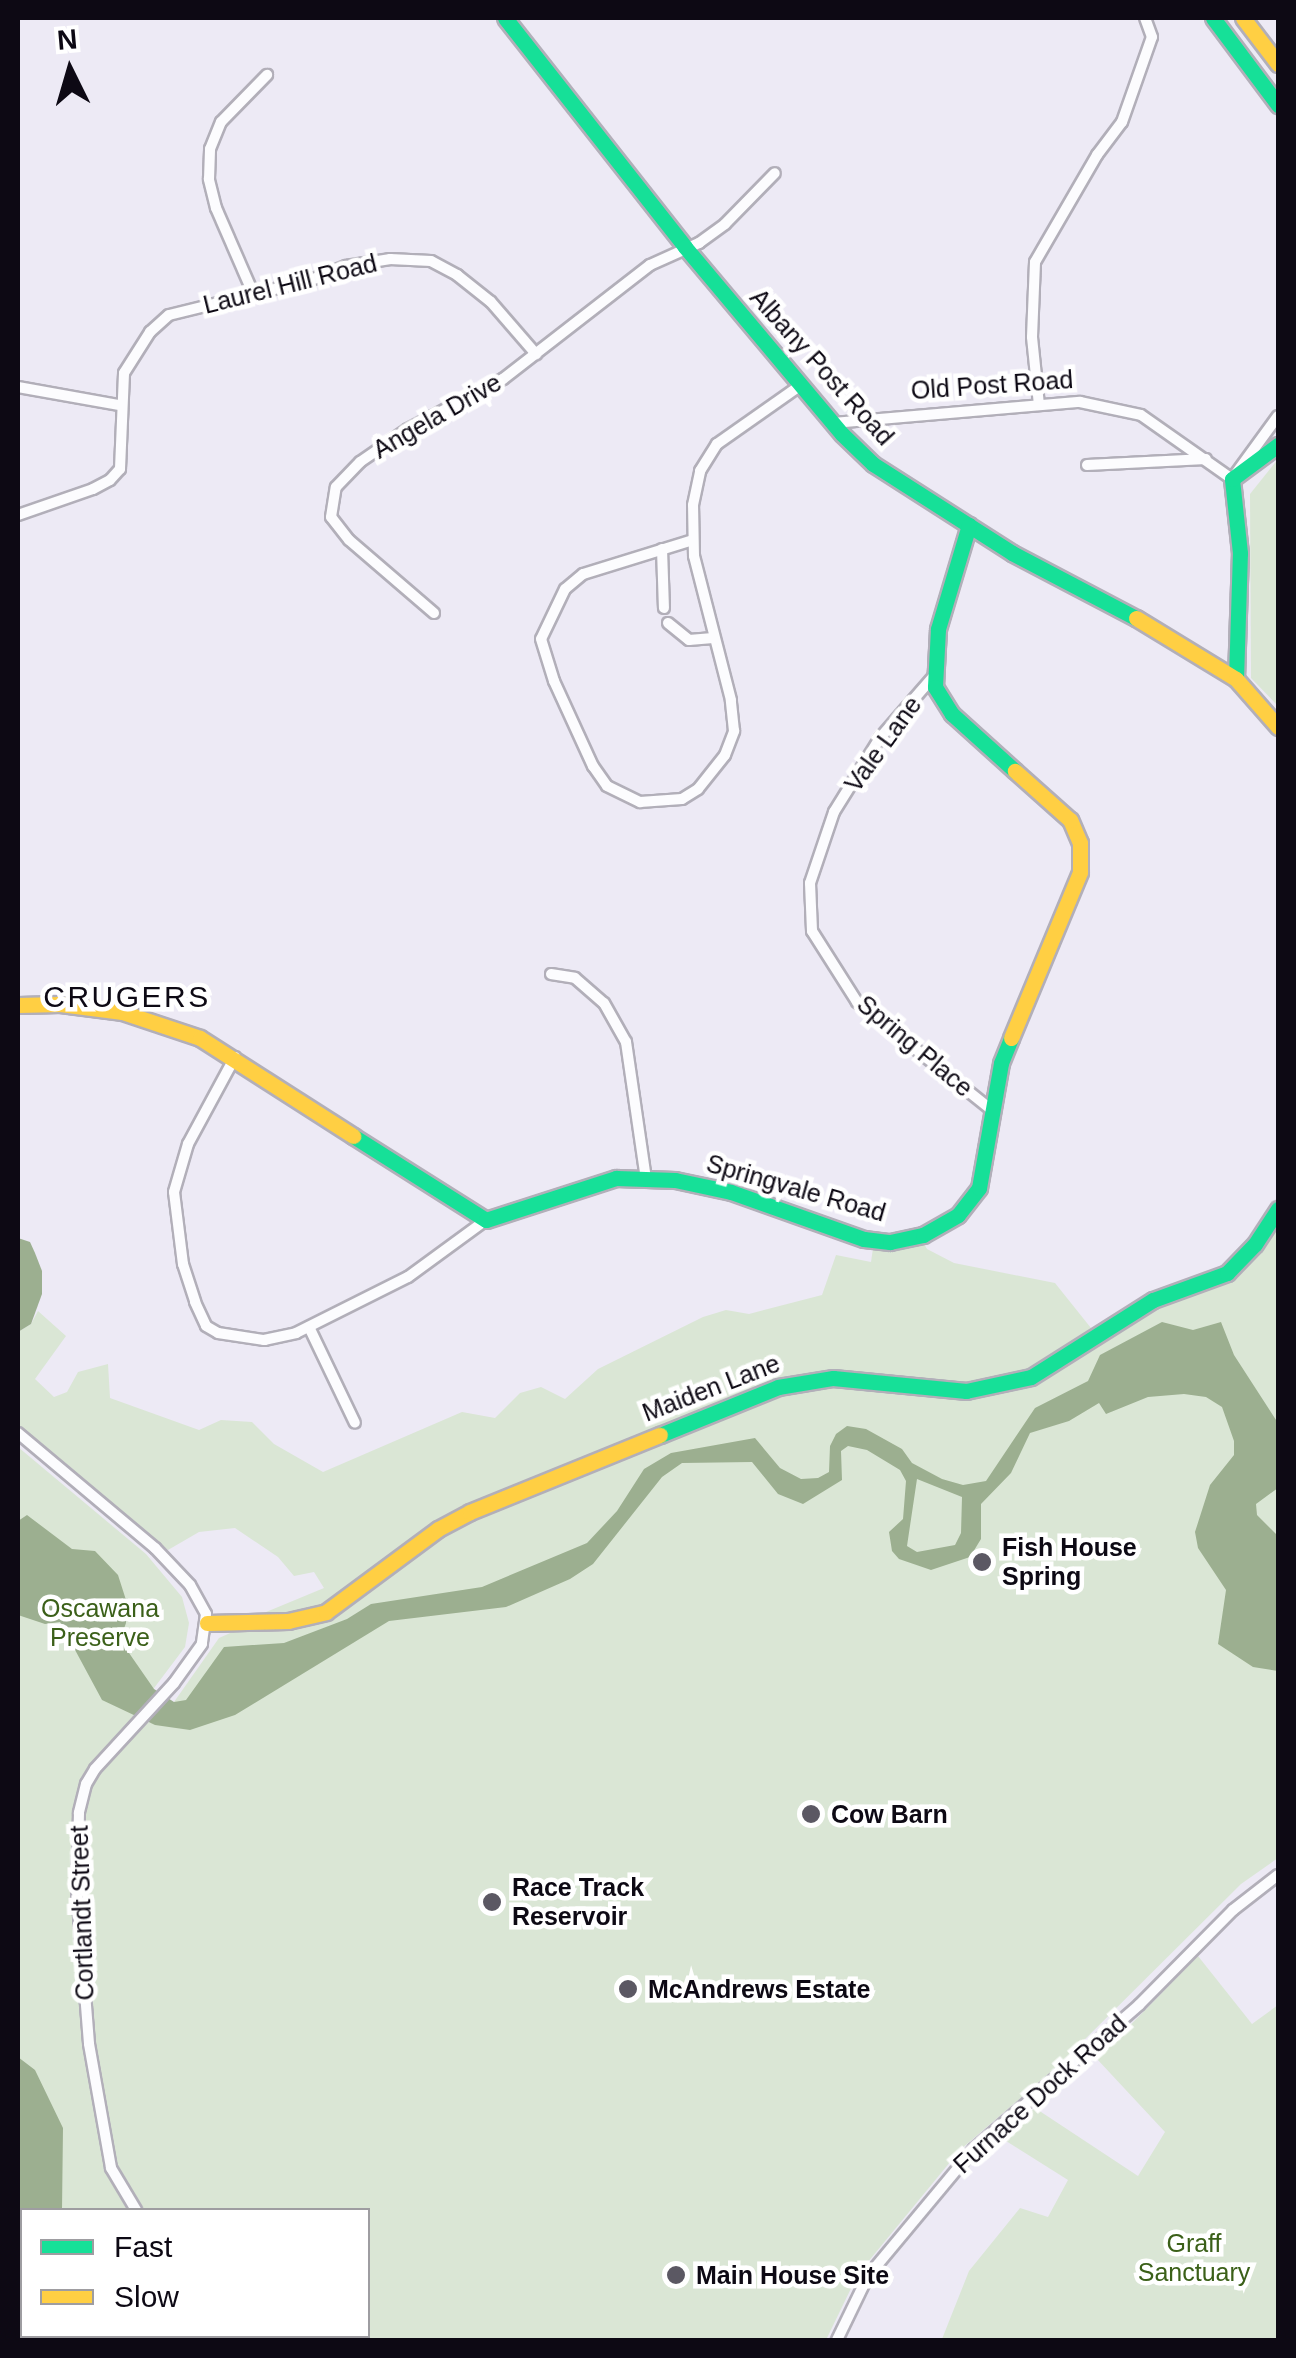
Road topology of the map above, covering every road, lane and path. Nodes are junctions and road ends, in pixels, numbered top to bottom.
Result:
1 (505, 18) edge
2 (1145, 18) edge
3 (1212, 18) edge
4 (1244, 18) edge
5 (1278, 64) edge
6 (266, 74) dead end
7 (1278, 105) edge
8 (775, 173) dead end
9 (685, 247) junction
10 (253, 293) junction
11 (536, 354) junction
12 (801, 385) junction
13 (18, 388) edge
14 (120, 405) junction
15 (1039, 405) junction
16 (1278, 416) edge
17 (833, 423) junction
18 (1278, 445) edge
19 (1207, 460) junction
20 (1087, 465) dead end
21 (1232, 479) junction
22 (18, 515) edge
23 (969, 526) junction
24 (693, 540) junction
25 (662, 549) junction
26 (664, 608) dead end
27 (434, 613) dead end
28 (668, 623) dead end
29 (713, 638) junction
30 (933, 677) junction
31 (1236, 680) junction
32 (1278, 727) edge
33 (834, 812) joint
34 (551, 974) dead end
35 (18, 1005) edge
36 (235, 1057) junction
37 (992, 1110) junction
38 (646, 1179) junction
39 (1278, 1209) edge
40 (486, 1220) junction
41 (308, 1327) junction
42 (354, 1423) dead end
43 (18, 1433) edge
44 (207, 1622) junction
45 (1278, 1876) edge
46 (135, 2208) edge
47 (837, 2340) edge

1 - 9 main road, Albany Post Road
2 - 15 street
3 - 7 main road
4 - 5 main road
6 - 10 street
8 - 9 street
9 - 11 street
9 - 12 main road, Albany Post Road
10 - 11 street, Laurel Hill Road
10 - 14 street, Laurel Hill Road
11 - 27 street, Angela Drive
12 - 17 main road, Albany Post Road
12 - 24 street
13 - 14 street
14 - 22 street, Laurel Hill Road
15 - 17 street, Old Post Road
15 - 19 street, Old Post Road
16 - 21 street
17 - 23 main road, Albany Post Road
18 - 21 main road
19 - 20 street
19 - 21 street, Old Post Road
21 - 31 main road
23 - 30 main road
23 - 31 main road, Albany Post Road
24 - 25 street
24 - 29 street
25 - 26 street
25 - 29 street
28 - 29 street
30 - 33 street, Vale Lane
30 - 37 main road, Springvale Road
31 - 32 main road, Albany Post Road
33 - 37 street, Spring Place
34 - 38 street
35 - 36 main road
36 - 40 main road
36 - 41 street
37 - 38 main road, Springvale Road
38 - 40 main road, Springvale Road
39 - 44 main road, Maiden Lane
40 - 41 street
41 - 42 street
43 - 44 street
44 - 46 street, Cortlandt Street
45 - 47 street, Furnace Dock Road

